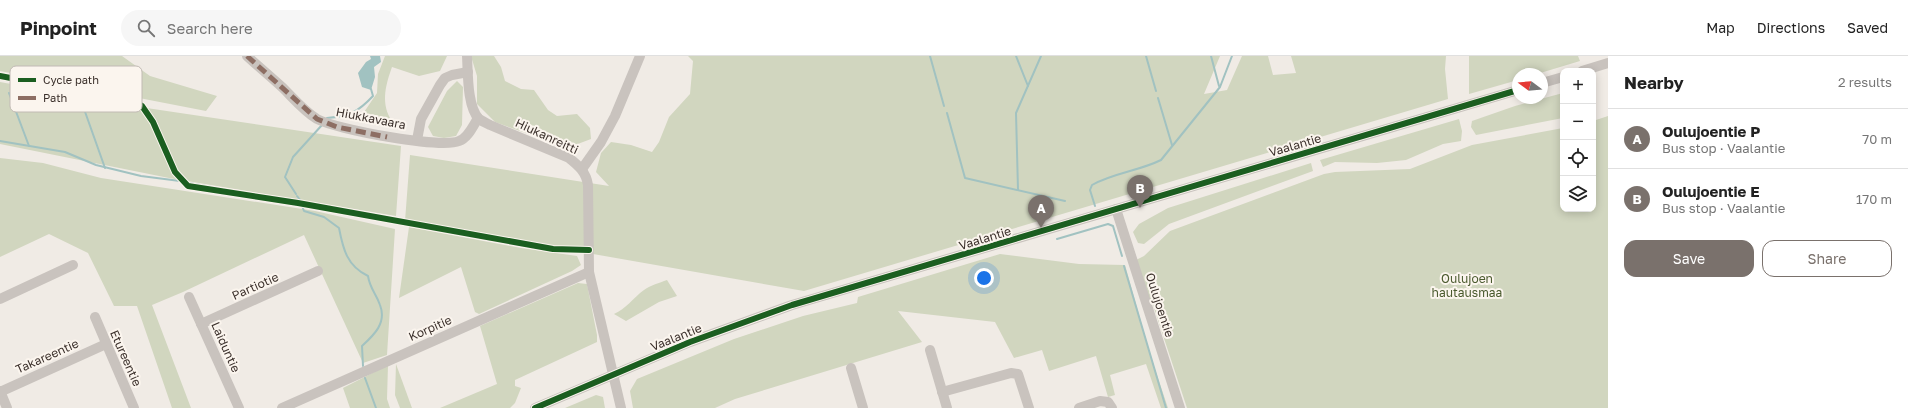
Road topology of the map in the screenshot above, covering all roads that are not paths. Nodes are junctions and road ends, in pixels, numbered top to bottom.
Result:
1 (247, 56) edge
2 (467, 56) edge
3 (640, 56) edge
4 (1608, 63) edge
5 (1592, 68) edge
6 (468, 72) junction
7 (1560, 78) edge
8 (1548, 81) edge
9 (1512, 92) edge
10 (478, 118) junction
11 (418, 140) junction
12 (582, 169) junction
13 (1116, 209) junction
14 (73, 265) dead end
15 (318, 271) dead end
16 (590, 272) junction
17 (189, 297) dead end
18 (0, 299) edge
19 (95, 317) dead end
20 (201, 324) junction
21 (106, 344) junction
22 (930, 350) dead end
23 (850, 368) dead end
24 (613, 374) junction
25 (0, 391) edge
26 (942, 392) junction
27 (7, 408) edge
28 (134, 408) edge
29 (239, 408) edge
30 (282, 408) edge
31 (535, 408) edge
32 (621, 408) edge
33 (863, 408) edge
34 (947, 408) edge
35 (1029, 408) edge
36 (1079, 408) edge
37 (1112, 408) edge
38 (1180, 408) edge

1 - 11 street, Hiukkavaara
2 - 6 street
3 - 12 street
4 - 5 street
6 - 10 street
6 - 11 street
7 - 8 street
9 - 13 street, Vaalantie
10 - 11 street, Hiukkavaara
10 - 12 street, Hiukanreitti
12 - 16 street, Hiukanreitti
13 - 24 street, Vaalantie
13 - 38 street, Oulujoentie
14 - 18 street
15 - 20 street, Partiotie
16 - 24 street, Hiukanreitti
16 - 30 street, Korpitie
17 - 20 street, Laiduntie
19 - 21 street, Etureentie
20 - 29 street, Laiduntie
21 - 25 street, Takareentie
21 - 28 street, Etureentie
22 - 26 street
23 - 33 street
24 - 31 street, Vaalantie
24 - 32 street, Hiukanreitti
25 - 27 street
26 - 34 street
26 - 35 street
36 - 37 street

